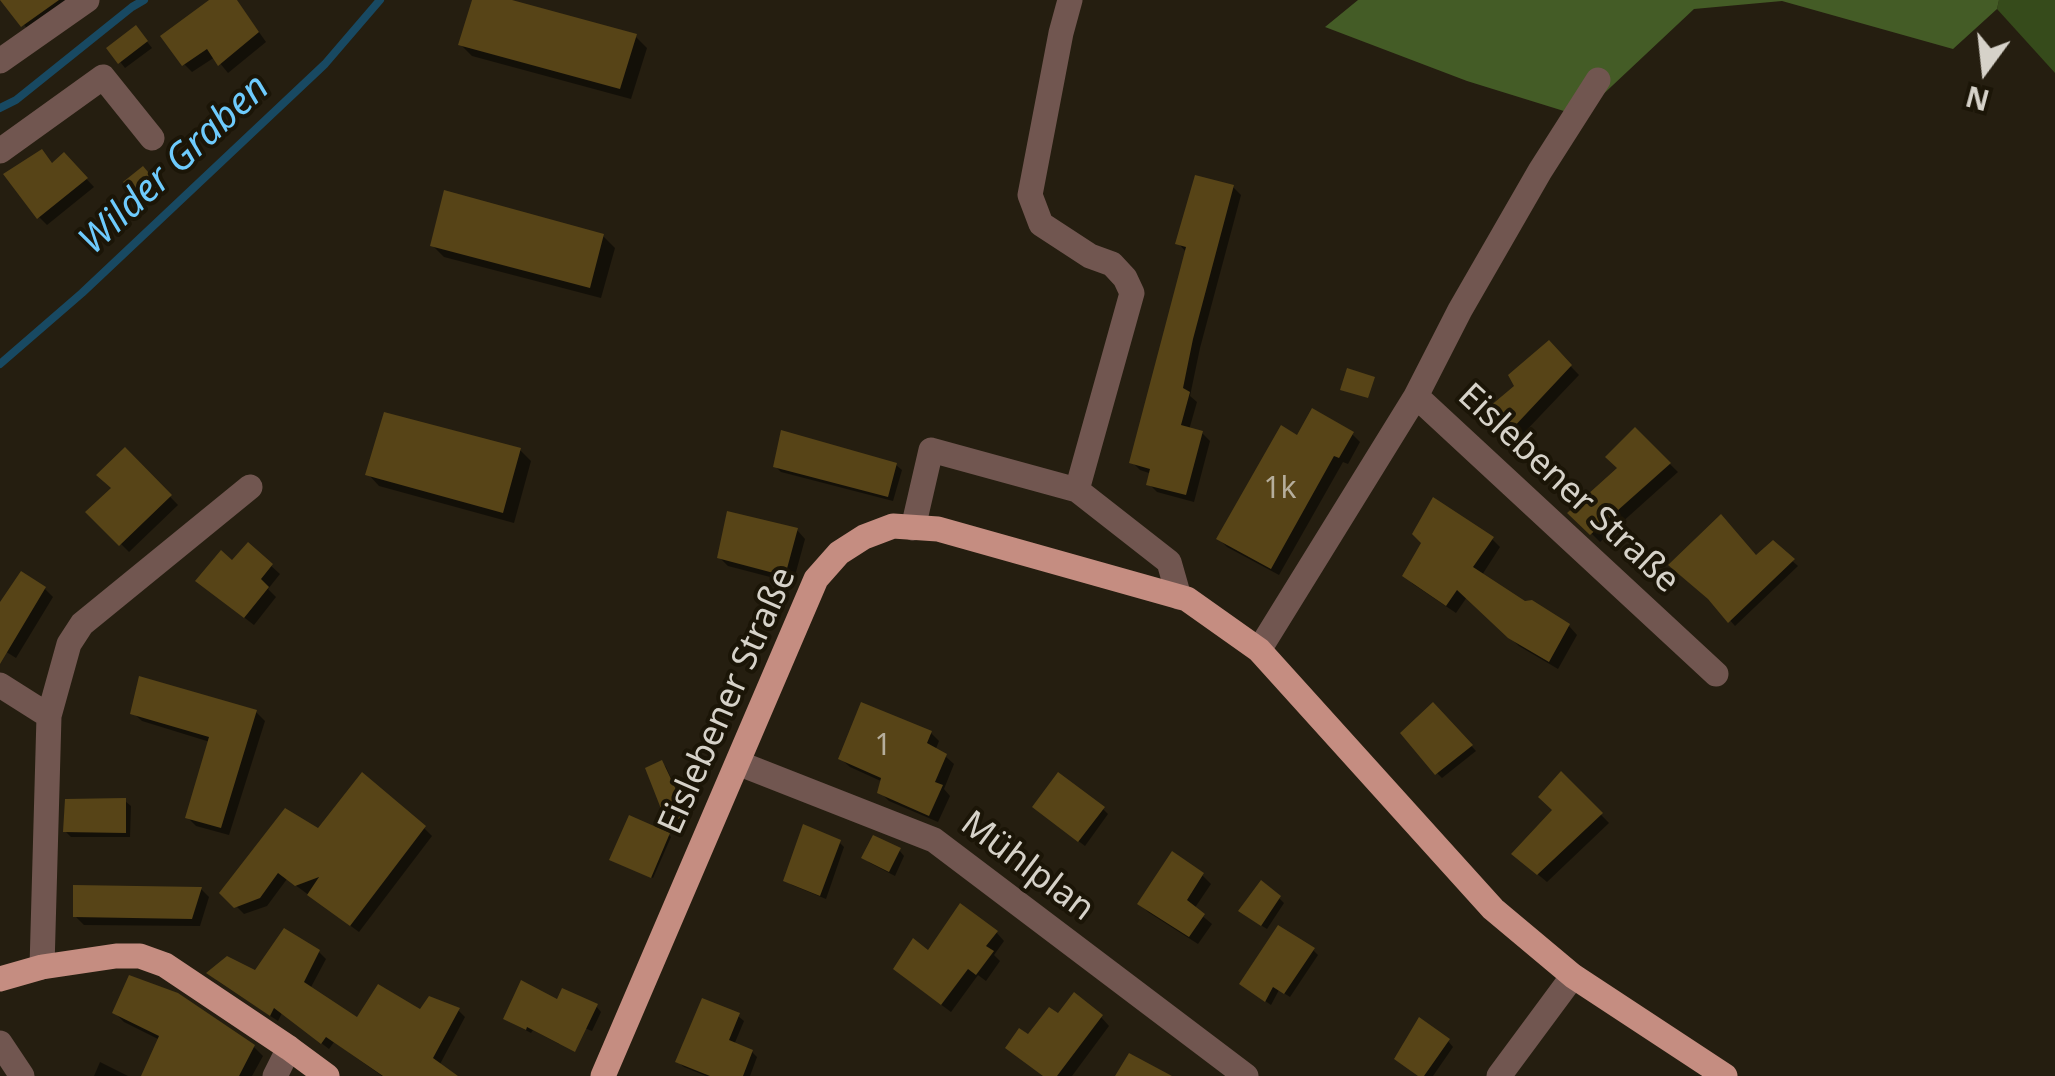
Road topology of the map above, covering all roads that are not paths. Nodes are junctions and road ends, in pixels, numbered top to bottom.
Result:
1 (87, 0) edge
2 (1070, 0) edge
3 (0, 61) edge
4 (1598, 80) dead end
5 (152, 138) dead end
6 (0, 151) edge
7 (1416, 396) junction
8 (250, 486) dead end
9 (1077, 490) junction
10 (913, 528) junction
11 (1179, 597) junction
12 (1259, 650) junction
13 (1716, 674) dead end
14 (0, 685) edge
15 (49, 716) junction
16 (738, 762) junction
17 (42, 967) junction
18 (1573, 976) junction
19 (0, 978) edge
20 (0, 1043) edge
21 (289, 1048) junction
22 (22, 1076) edge
23 (275, 1076) edge
24 (327, 1076) edge
25 (604, 1076) edge
26 (1246, 1076) edge
27 (1499, 1076) edge
28 (1726, 1076) edge

1 - 3 street
2 - 9 street
4 - 7 street
5 - 6 street
7 - 12 street, Eislebener Straße
7 - 13 street, Eislebener Straße
8 - 15 street
9 - 10 street
9 - 11 street
10 - 11 main road, Eislebener Straße
10 - 16 main road, Eislebener Straße
11 - 12 main road, Eislebener Straße
12 - 18 main road, Eislebener Straße
14 - 15 street
15 - 17 street
16 - 25 main road, Eislebener Straße
16 - 26 street, Mühlplan
17 - 19 main road
17 - 21 main road
18 - 27 street
18 - 28 main road, Eislebener Straße
20 - 22 street
21 - 23 street
21 - 24 main road

